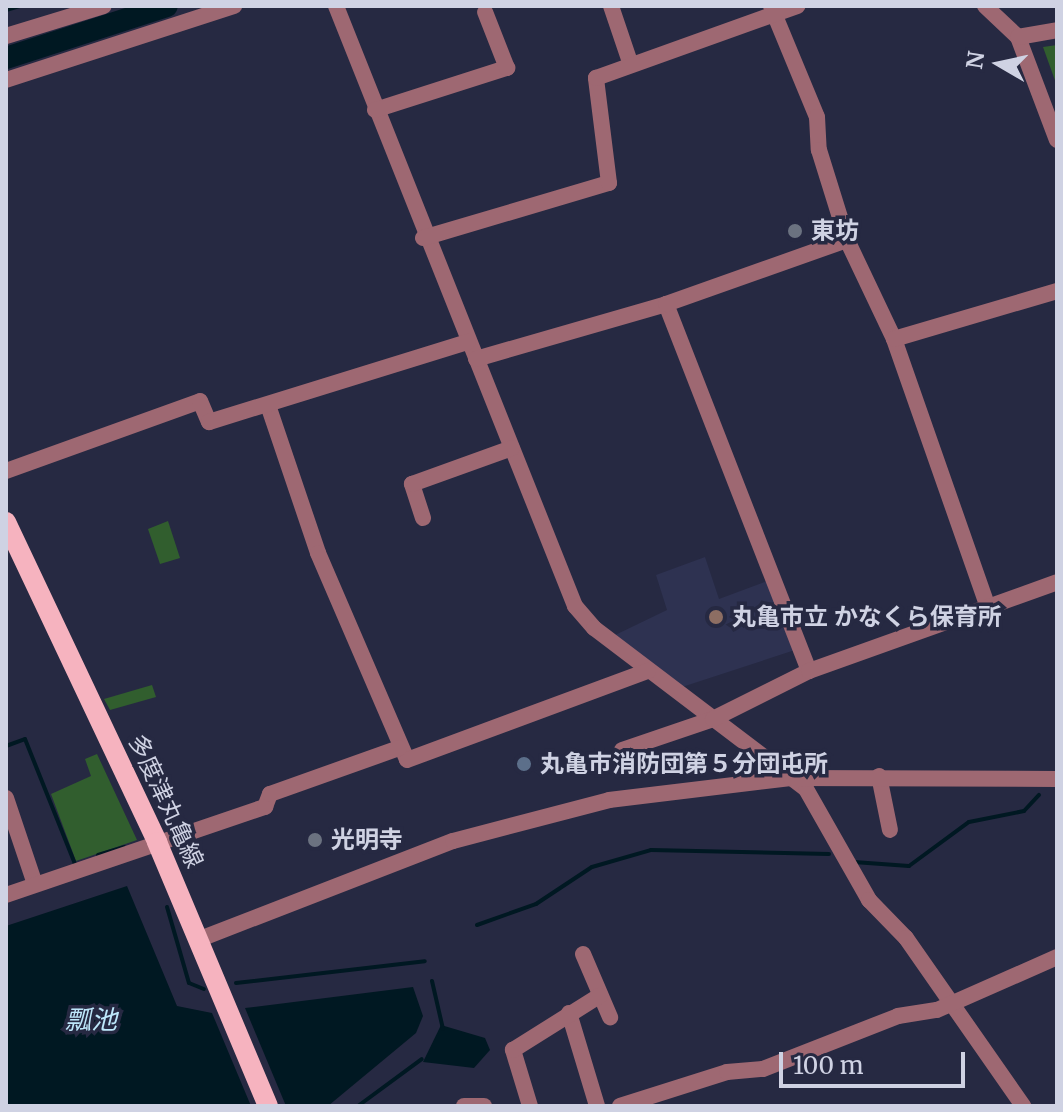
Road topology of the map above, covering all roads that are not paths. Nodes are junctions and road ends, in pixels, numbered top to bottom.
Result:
1 (104, 6) edge
2 (234, 6) edge
3 (336, 6) edge
4 (611, 6) edge
5 (797, 6) edge
6 (985, 6) edge
7 (773, 10) edge
8 (485, 12) dead end
9 (1057, 30) edge
10 (6, 36) edge
11 (1018, 37) junction
12 (631, 65) junction
13 (6, 80) edge
14 (375, 110) junction
15 (1057, 140) edge
16 (423, 238) junction
17 (847, 240) junction
18 (1057, 291) edge
19 (666, 304) junction
20 (894, 339) junction
21 (468, 342) junction
22 (476, 359) junction
23 (269, 408) junction
24 (512, 448) junction
25 (6, 471) edge
26 (423, 518) dead end
27 (6, 522) edge
28 (1057, 582) edge
29 (988, 607) junction
30 (648, 671) junction
31 (809, 671) junction
32 (713, 719) junction
33 (399, 748) junction
34 (622, 750) dead end
35 (879, 776) junction
36 (792, 777) junction
37 (1056, 777) edge
38 (6, 798) edge
39 (9, 818) edge
40 (890, 830) dead end
41 (157, 842) junction
42 (35, 884) junction
43 (6, 895) edge
44 (200, 939) junction
45 (583, 954) dead end
46 (1057, 957) edge
47 (599, 996) junction
48 (951, 1004) junction
49 (569, 1013) junction
50 (610, 1017) dead end
51 (268, 1106) edge
52 (464, 1106) edge
53 (484, 1106) edge
54 (530, 1106) edge
55 (597, 1106) edge
56 (620, 1106) edge
57 (1023, 1106) edge

1 - 10 street
2 - 13 street
3 - 14 street
4 - 12 street
5 - 7 street
6 - 11 street
7 - 12 street
7 - 17 street
8 - 14 street
9 - 11 street
11 - 15 street
12 - 16 street
14 - 16 street
16 - 21 street
17 - 19 street
17 - 20 street
18 - 20 street
19 - 22 street
19 - 31 street
20 - 29 street
21 - 22 street
21 - 23 street
22 - 24 street
23 - 25 street
23 - 33 street
24 - 26 street
24 - 30 street
27 - 41 main road, 多度津丸亀線
28 - 29 street
29 - 31 street
30 - 32 street
30 - 33 street
31 - 32 street
32 - 34 street
32 - 36 street
33 - 41 street
35 - 36 street
35 - 37 street
35 - 40 street
36 - 44 street
36 - 48 street
38 - 39 street
39 - 42 street
41 - 42 street
41 - 44 main road, 多度津丸亀線
42 - 43 street
44 - 51 main road, 多度津丸亀線
45 - 47 street
46 - 48 street
47 - 49 street
47 - 50 street
48 - 56 street
48 - 57 street
49 - 54 street
49 - 55 street
52 - 53 street

